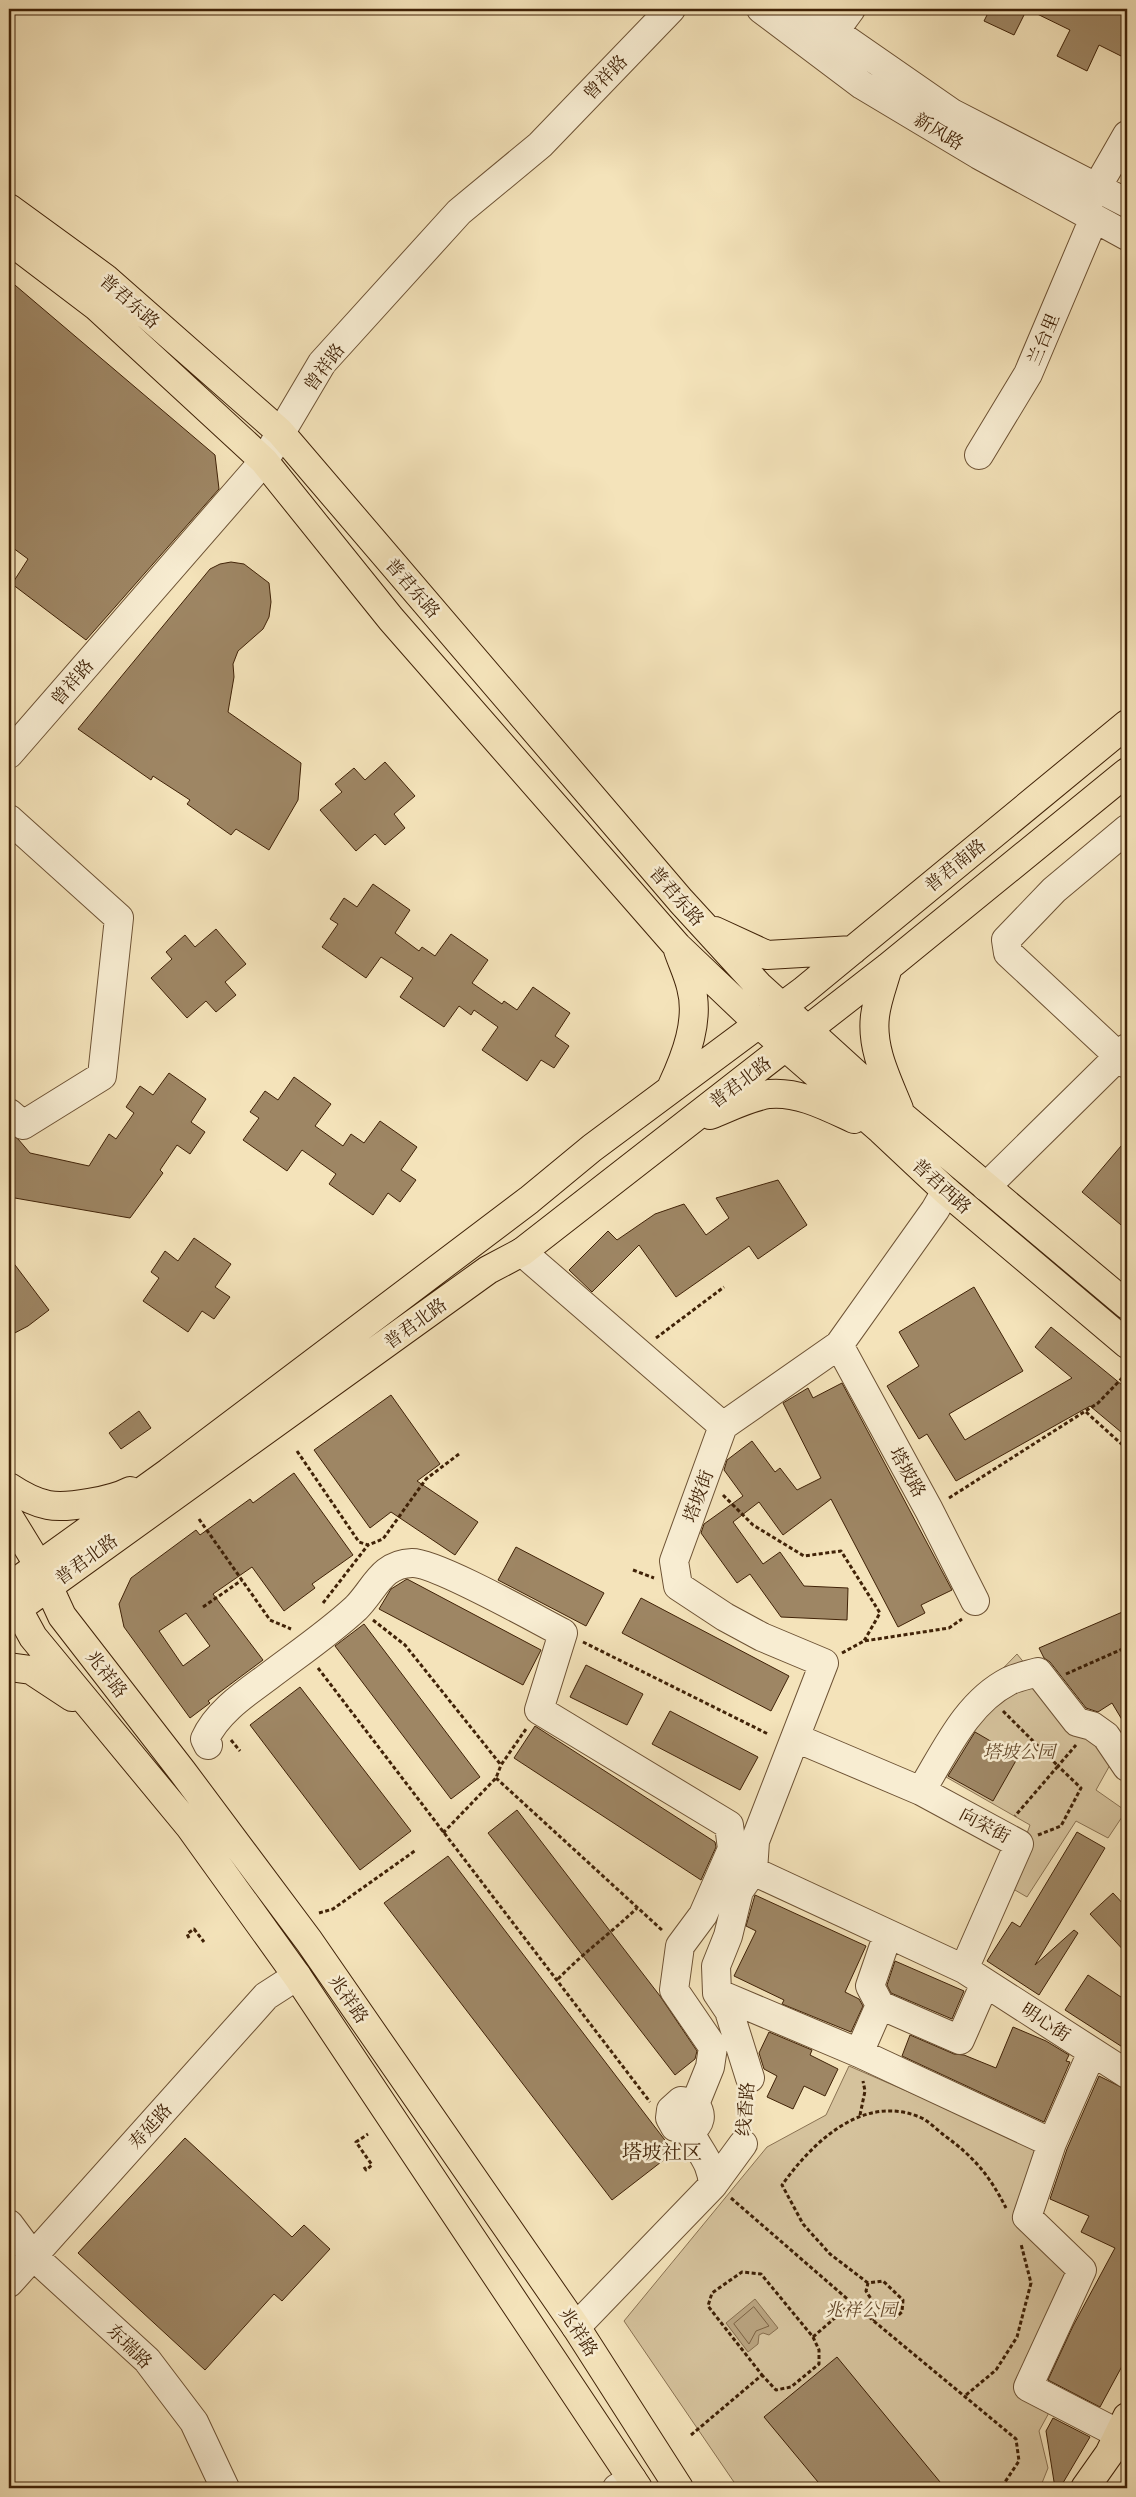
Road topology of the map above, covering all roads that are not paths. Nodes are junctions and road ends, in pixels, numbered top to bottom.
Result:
1 (671, 9) edge
2 (761, 9) edge
3 (802, 9) edge
4 (851, 9) edge
5 (827, 42) junction
6 (1127, 135) edge
7 (1096, 187) junction
8 (1127, 203) edge
9 (9, 208) edge
10 (1089, 215) junction
11 (1127, 236) edge
12 (9, 240) edge
13 (280, 432) junction
14 (979, 455) dead end
15 (264, 461) junction
16 (1127, 724) edge
17 (9, 754) edge
18 (1127, 772) edge
19 (9, 819) edge
20 (1127, 829) edge
21 (704, 926) junction
22 (677, 946) junction
23 (853, 950) junction
24 (888, 966) junction
25 (782, 1006) junction
26 (758, 1024) junction
27 (808, 1029) junction
28 (785, 1047) junction
29 (1124, 1056) edge
30 (671, 1089) junction
31 (9, 1113) edge
32 (891, 1123) junction
33 (685, 1124) junction
34 (986, 1187) junction
35 (946, 1191) junction
36 (522, 1252) junction
37 (1127, 1305) edge
38 (839, 1344) junction
39 (1127, 1344) edge
40 (723, 1426) junction
41 (169, 1472) junction
42 (9, 1487) edge
43 (9, 1517) edge
44 (43, 1577) junction
45 (11, 1601) edge
46 (975, 1601) road end
47 (9, 1667) edge
48 (107, 1727) junction
49 (796, 1738) junction
50 (219, 1742) road end
51 (1127, 1767) edge
52 (921, 1791) junction
53 (753, 1871) junction
54 (888, 1934) junction
55 (297, 1976) junction
56 (974, 1976) junction
57 (717, 1993) junction
58 (880, 2005) junction
59 (1092, 2052) junction
60 (859, 2054) junction
61 (1127, 2074) edge
62 (750, 2078) road end
63 (1052, 2143) junction
64 (743, 2144) road end
65 (713, 2185) junction
66 (9, 2224) edge
67 (32, 2255) junction
68 (9, 2283) edge
69 (576, 2327) junction
70 (1123, 2426) edge
71 (629, 2485) edge
72 (225, 2488) edge
73 (679, 2488) edge
74 (1085, 2488) edge

1 - 13 street, 曾祥路
2 - 5 street, 新风路
3 - 5 street, 新风路
4 - 5 street
5 - 7 street, 新风路
5 - 10 street, 新风路
6 - 7 street, 兰台里
7 - 8 street, 新风路
7 - 10 street, 兰台里
9 - 13 main road, 普君东路
10 - 11 street, 新风路
10 - 14 street, 兰台里
12 - 15 main road, 普君东路
13 - 15 street, 曾祥路
13 - 21 main road, 普君东路
15 - 17 street, 曾祥路
15 - 22 main road, 普君东路
16 - 23 main road, 普君南路
18 - 24 main road, 普君南路
19 - 31 street
20 - 29 street
21 - 23 main road
21 - 25 main road, 普君东路
22 - 26 main road, 普君东路
22 - 30 main road
23 - 25 main road, 普君南路
24 - 27 main road, 普君南路
24 - 32 main road
25 - 26 main road, 普君北路
25 - 27 main road, 普君西路
26 - 28 main road, 普君西路
26 - 30 main road, 普君北路
27 - 28 main road, 普君北路
27 - 32 main road, 普君西路
28 - 32 main road, 普君西路
28 - 33 main road, 普君北路
29 - 34 street
30 - 41 main road, 普君北路
32 - 33 main road
32 - 34 main road, 普君西路
32 - 35 main road, 普君西路
33 - 36 main road, 普君北路
34 - 37 main road, 普君西路
35 - 38 street
35 - 39 main road, 普君西路
36 - 40 street
36 - 44 main road, 普君北路
38 - 40 street
38 - 46 street, 塔坡路
40 - 49 street, 塔坡街
41 - 42 main road
41 - 44 main road, 普君北路
43 - 44 main road, 兆祥路
44 - 45 main road, 普君北路
44 - 69 main road, 兆祥路
45 - 48 main road, 兆祥路
47 - 48 main road
48 - 55 main road, 兆祥路
49 - 52 street, 向荣街
49 - 53 street
50 - 65 street
51 - 52 street
52 - 56 street, 向荣街
53 - 54 street
53 - 57 street, 线香路
54 - 56 street
54 - 58 street
55 - 67 street, 寿延路
55 - 71 main road, 兆祥路
56 - 58 street, 向荣街
56 - 59 street, 明心街
57 - 60 street
57 - 62 street, 线香路
58 - 60 street
59 - 61 street, 明心街
59 - 63 street
60 - 63 street
63 - 70 street
64 - 65 street, 线香路
65 - 69 street, 线香路
66 - 67 street, 东瑞路
67 - 68 street, 寿延路
67 - 72 street, 东瑞路
69 - 73 main road, 兆祥路
70 - 74 main road

